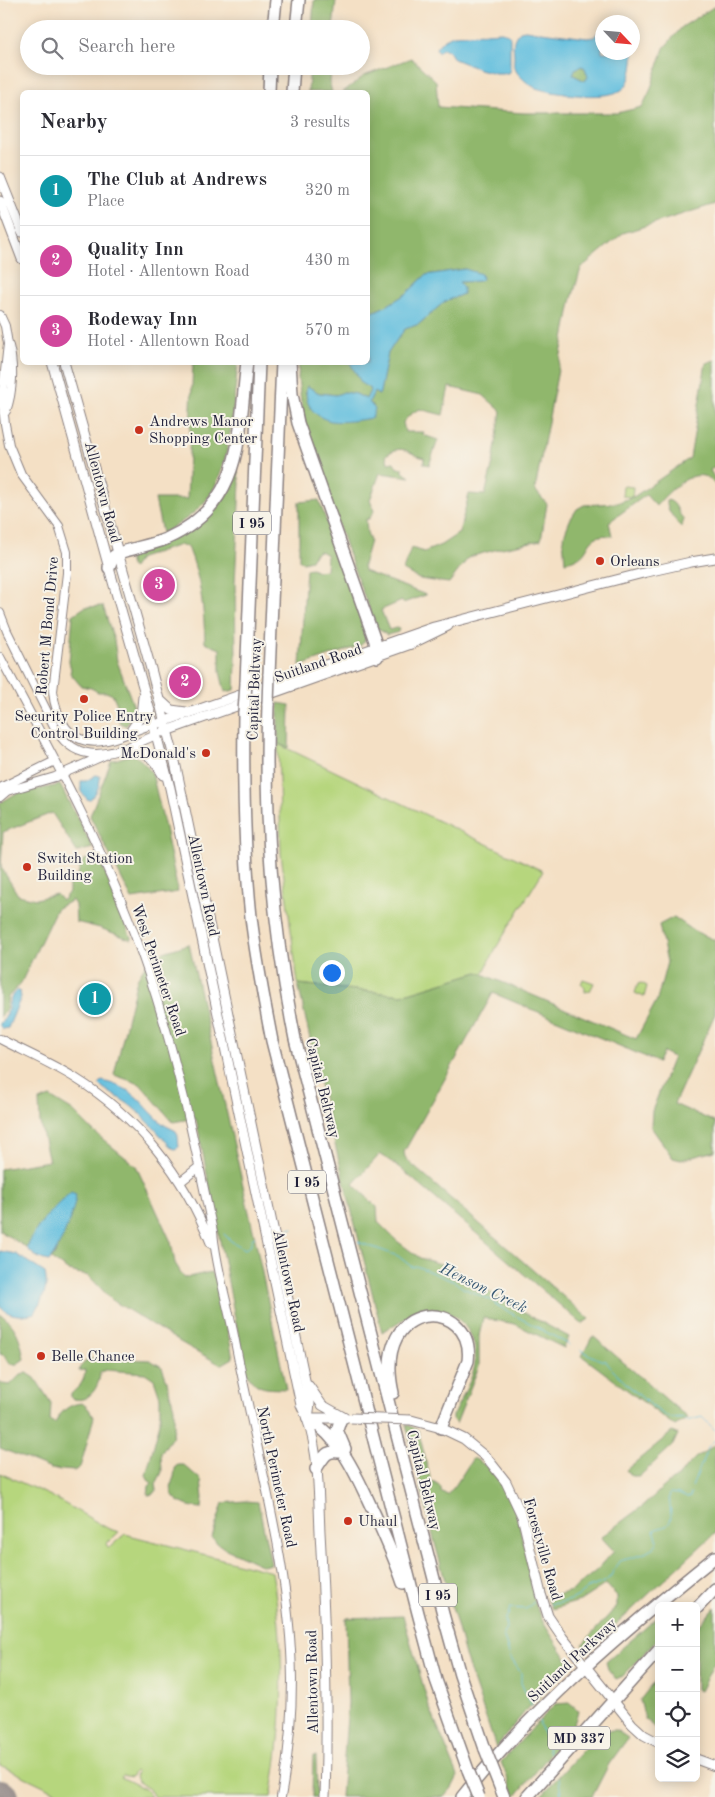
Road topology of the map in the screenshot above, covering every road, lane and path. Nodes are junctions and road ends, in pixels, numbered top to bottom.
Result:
1 (276, 0) edge
2 (299, 0) edge
3 (274, 20) edge
4 (297, 20) edge
5 (270, 75) edge
6 (293, 75) edge
7 (269, 90) edge
8 (292, 90) edge
9 (0, 177) edge
10 (1, 204) edge
11 (20, 227) edge
12 (20, 254) edge
13 (0, 315) edge
14 (4, 333) edge
15 (8, 344) junction
16 (53, 365) edge
17 (65, 365) edge
18 (247, 365) edge
19 (259, 365) edge
20 (282, 365) edge
21 (290, 365) edge
22 (0, 382) edge
23 (0, 406) edge
24 (4, 415) junction
25 (118, 553) junction
26 (715, 558) edge
27 (109, 568) junction
28 (0, 613) edge
29 (377, 651) junction
30 (0, 657) edge
31 (142, 684) junction
32 (159, 700) junction
33 (191, 712) junction
34 (164, 721) junction
35 (154, 724) junction
36 (184, 724) junction
37 (167, 731) junction
38 (130, 732) junction
39 (156, 735) junction
40 (120, 749) junction
41 (107, 754) junction
42 (174, 757) junction
43 (55, 761) junction
44 (62, 774) junction
45 (170, 788) junction
46 (2, 790) edge
47 (0, 796) edge
48 (198, 900) junction
49 (0, 1039) edge
50 (253, 1156) junction
51 (199, 1167) junction
52 (180, 1182) junction
53 (215, 1253) junction
54 (304, 1377) junction
55 (308, 1418) junction
56 (345, 1418) junction
57 (441, 1428) junction
58 (398, 1439) junction
59 (346, 1456) junction
60 (316, 1469) junction
61 (715, 1557) edge
62 (715, 1589) edge
63 (700, 1605) edge
64 (426, 1643) junction
65 (655, 1654) edge
66 (585, 1666) junction
67 (613, 1700) junction
68 (655, 1740) edge
69 (700, 1760) edge
70 (715, 1766) edge
71 (281, 1797) edge
72 (325, 1797) edge
73 (462, 1797) edge
74 (478, 1797) edge
75 (504, 1797) edge
76 (527, 1797) edge

1 - 3 highway
2 - 4 highway
5 - 7 highway
6 - 8 highway
9 - 11 main road
10 - 12 main road
13 - 14 street, Robert M Bond Drive
14 - 15 street, Robert M Bond Drive
15 - 22 street, Robert M Bond Drive
15 - 24 street, Robert M Bond Drive
16 - 27 main road, Allentown Road
17 - 25 main road, Allentown Road
18 - 25 highway
19 - 64 highway, Capital Beltway / I 95, bridge
20 - 58 highway, Capital Beltway / I 95, bridge
21 - 29 highway
23 - 24 street, Robert M Bond Drive
24 - 38 street, Robert M Bond Drive
25 - 27 highway
25 - 32 main road, Allentown Road
26 - 29 main road, Suitland Road
27 - 31 main road, Allentown Road
28 - 41 street, Robert M Bond Drive
29 - 33 main road, Suitland Road
29 - 36 main road, Suitland Road
30 - 43 street, West Perimeter Road
31 - 35 main road, Allentown Road
31 - 38 main road
32 - 33 main road
32 - 34 main road, Allentown Road
33 - 34 main road, Suitland Road
34 - 35 main road, Suitland Road
34 - 37 main road, Allentown Road
35 - 38 street, Robert M Bond Drive
35 - 39 main road, Allentown Road
36 - 37 main road, Suitland Road
36 - 42 main road
37 - 39 main road, Suitland Road
37 - 42 main road, Allentown Road
39 - 40 street, Robert M Bond Drive
39 - 45 main road, Allentown Road
40 - 41 street, Robert M Bond Drive
40 - 45 main road
41 - 44 street
42 - 48 main road, Allentown Road
43 - 44 street, West Perimeter Road
43 - 46 street
44 - 46 street
44 - 51 street, West Perimeter Road
45 - 48 main road, Allentown Road
46 - 47 street
48 - 50 main road, Allentown Road
49 - 52 street
50 - 54 main road, Allentown Road
50 - 55 main road, Allentown Road
51 - 52 street
51 - 53 street, North Perimeter Road
52 - 53 street
53 - 71 street, North Perimeter Road
54 - 55 main road, Allentown Road
54 - 56 main road
55 - 56 main road, Forestville Road
55 - 59 highway
55 - 60 main road, Allentown Road
56 - 57 main road, Forestville Road, bridge
56 - 59 highway
57 - 58 highway
57 - 66 main road, Forestville Road
58 - 75 highway, Capital Beltway / I 95, bridge
59 - 60 highway
59 - 64 highway
60 - 72 main road, Allentown Road
61 - 66 highway, Suitland Parkway
62 - 63 highway
64 - 74 highway, Capital Beltway / I 95, bridge
65 - 67 highway
66 - 67 main road, Forestville Road
66 - 73 highway, Suitland Parkway
67 - 68 main road, Forestville Road
67 - 76 highway, MD 337
69 - 70 main road

